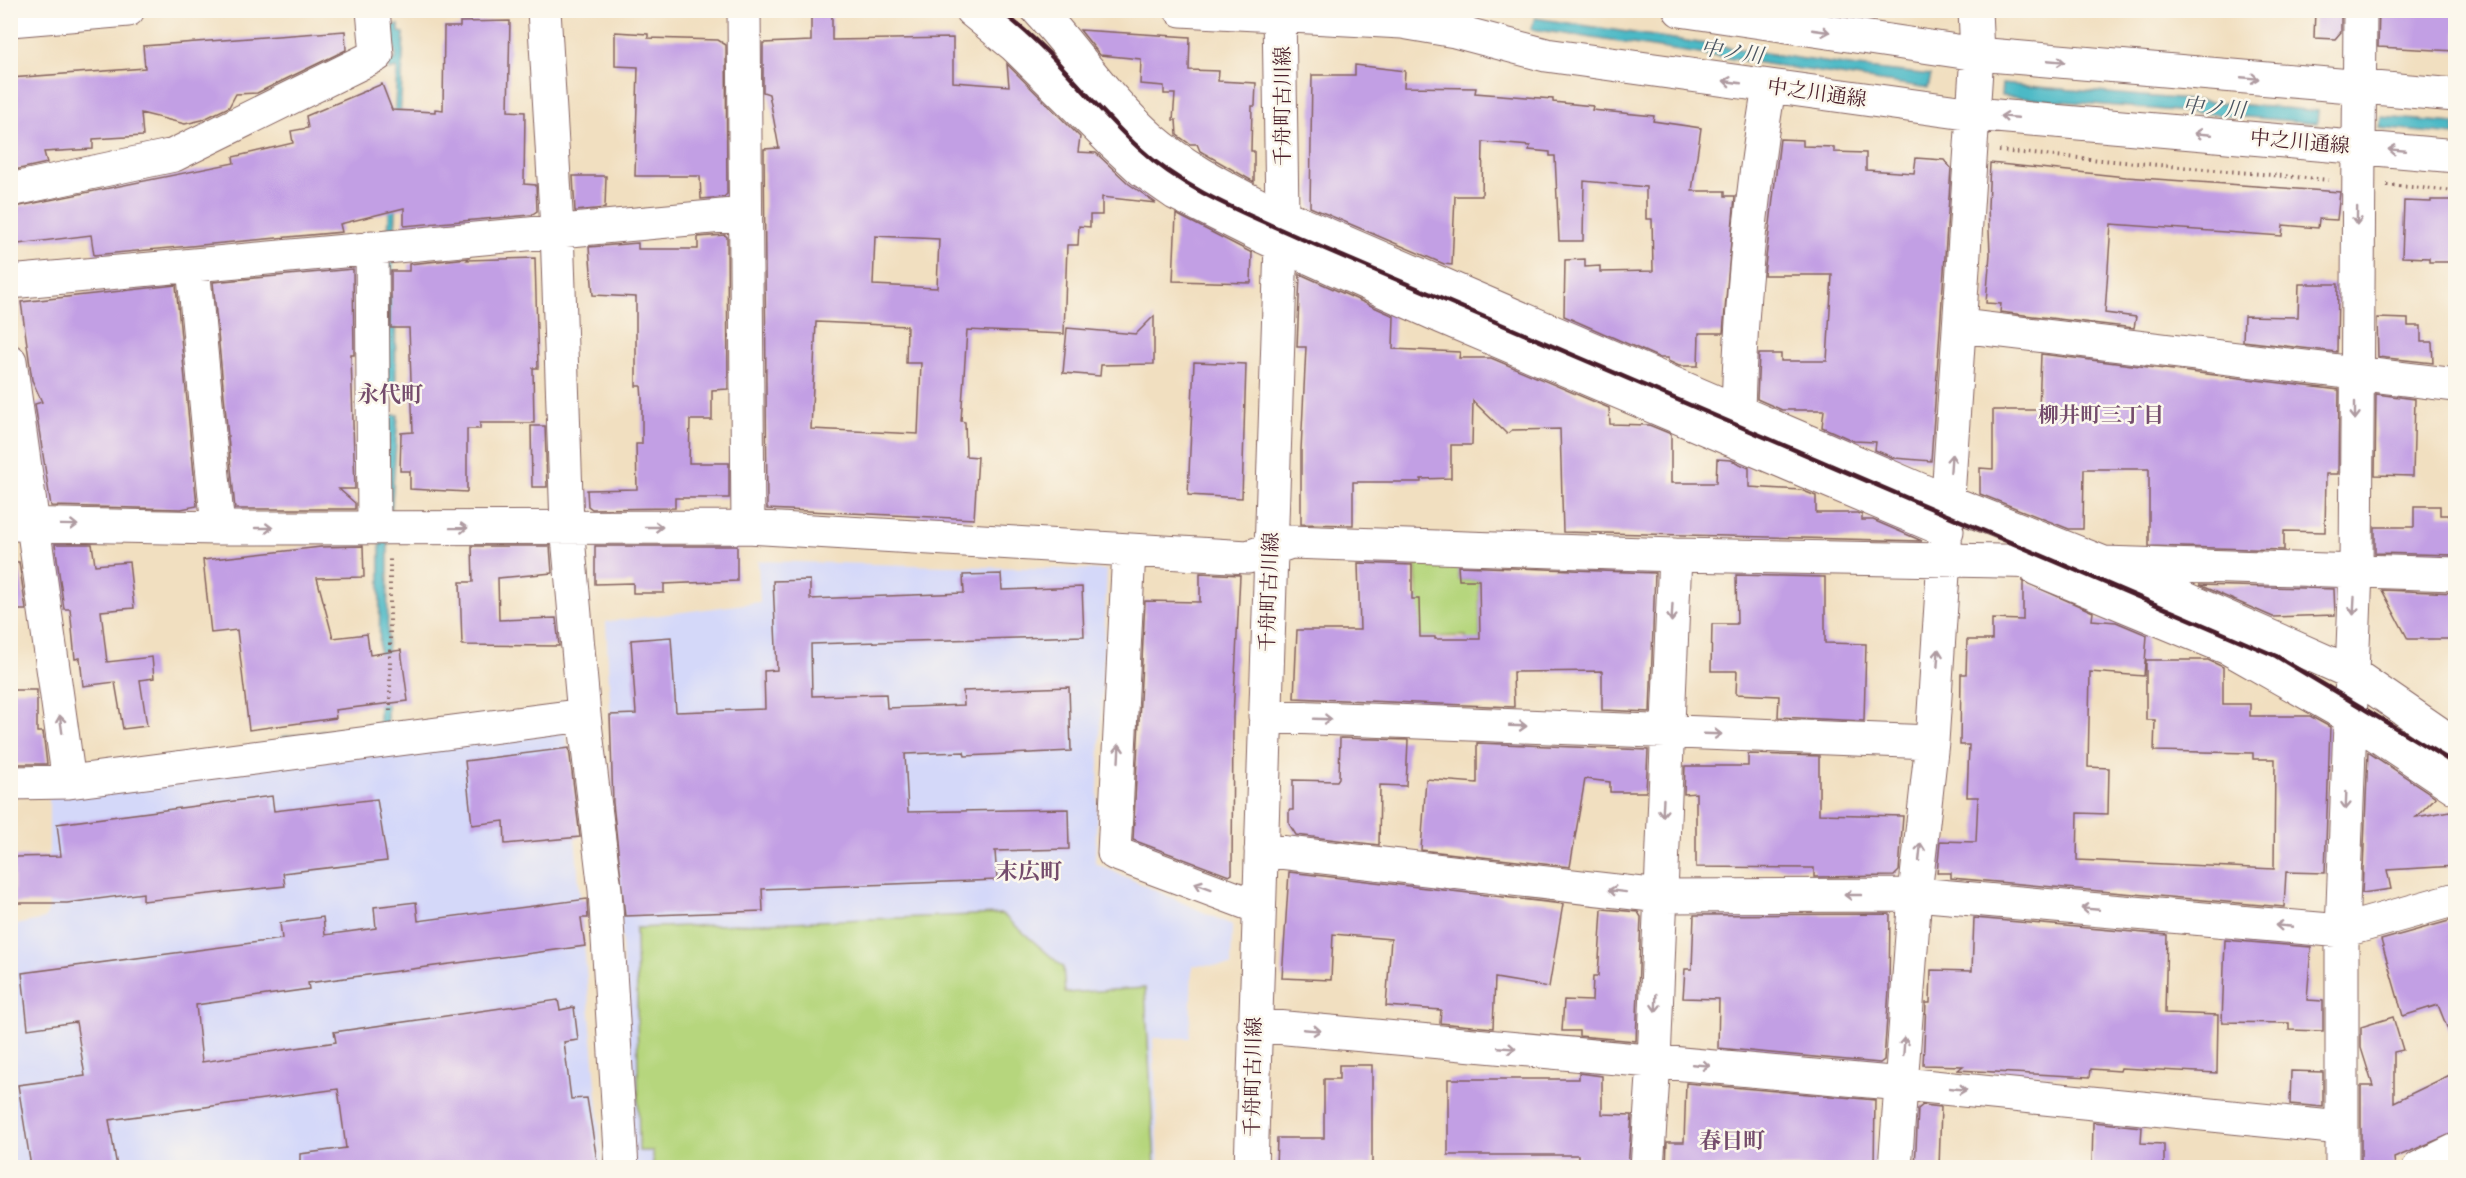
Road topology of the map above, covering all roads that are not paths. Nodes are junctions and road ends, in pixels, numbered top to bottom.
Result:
1 (128, 10) edge
2 (373, 10) edge
3 (543, 10) edge
4 (744, 10) edge
5 (971, 10) edge
6 (1038, 10) edge
7 (1181, 10) edge
8 (1680, 10) edge
9 (1975, 10) edge
10 (2360, 10) edge
11 (1281, 12) edge
12 (10, 20) edge
13 (1977, 54) junction
14 (1769, 87) junction
15 (2358, 87) junction
16 (2456, 95) edge
17 (1973, 114) junction
18 (2358, 147) junction
19 (2456, 156) edge
20 (10, 190) edge
21 (744, 214) junction
22 (557, 229) junction
23 (1282, 229) junction
24 (372, 247) junction
25 (193, 266) junction
26 (10, 282) edge
27 (1961, 326) junction
28 (10, 361) edge
29 (2355, 374) junction
30 (2456, 385) edge
31 (1738, 409) junction
32 (21, 524) edge
33 (567, 526) junction
34 (748, 527) junction
35 (218, 528) junction
36 (382, 528) junction
37 (1946, 531) junction
38 (1271, 549) junction
39 (1130, 550) junction
40 (1675, 555) junction
41 (2021, 563) junction
42 (2104, 563) junction
43 (2356, 570) junction
44 (2456, 574) edge
45 (2350, 672) junction
46 (584, 715) junction
47 (1265, 716) junction
48 (2348, 716) junction
49 (1667, 732) junction
50 (1932, 742) junction
51 (2456, 745) edge
52 (69, 782) junction
53 (10, 783) edge
54 (2456, 788) edge
55 (1261, 850) junction
56 (1915, 894) junction
57 (1660, 896) junction
58 (2456, 899) edge
59 (1258, 907) junction
60 (2342, 931) junction
61 (1254, 1025) junction
62 (1654, 1061) junction
63 (1901, 1084) junction
64 (2341, 1128) junction
65 (2456, 1150) edge
66 (622, 1167) edge
67 (1251, 1167) edge
68 (1647, 1167) edge
69 (1895, 1167) edge
70 (2342, 1167) edge
71 (2419, 1167) edge

1 - 12 street
2 - 20 street
3 - 22 street
4 - 21 street
5 - 23 street
6 - 23 street
7 - 11 street, 中之川通線
8 -> 13 street
9 - 13 street
10 - 15 street
14 -> 11 street, 中之川通線
11 - 23 street, 千舟町古川線
13 -> 15 street
13 - 17 street
14 - 17 street, 中之川通線
14 - 31 street
15 - 16 street
15 - 18 street
18 -> 17 street, 中之川通線
17 - 27 street
19 -> 18 street, 中之川通線
18 -> 29 street
21 - 22 street
21 - 34 street
22 - 24 street
22 - 33 street
23 - 31 street
23 - 37 street
23 - 38 street, 千舟町古川線
24 - 25 street
24 - 36 street
25 - 26 street
25 - 35 street
27 - 29 street
37 -> 27 street
28 - 32 street
29 - 30 street
29 -> 43 street
31 - 37 street
32 -> 35 street
52 -> 32 street
33 -> 34 street
36 -> 33 street
33 - 46 street
34 - 39 street
35 -> 36 street
37 - 40 street
37 - 41 street
37 - 42 street
50 -> 37 street
38 - 39 street
38 - 40 street
38 - 47 street, 千舟町古川線
59 -> 39 street
40 -> 49 street
41 - 42 street
41 - 48 street
42 - 43 street
42 - 45 street
43 - 44 street
43 -> 45 street
45 - 48 street
45 - 51 street
46 - 52 street
46 - 66 street
47 -> 49 street
47 - 55 street, 千舟町古川線
48 - 54 street
48 -> 60 street
49 -> 50 street
49 -> 57 street
56 -> 50 street
52 - 53 street
57 -> 55 street
55 - 59 street, 千舟町古川線
56 -> 57 street
60 -> 56 street
63 -> 56 street
57 -> 62 street
58 - 60 street
59 - 61 street, 千舟町古川線
60 - 64 street
61 -> 62 street
61 - 67 street, 千舟町古川線
62 -> 63 street
62 - 68 street
63 -> 64 street
63 - 69 street
64 - 70 street
65 - 71 street

